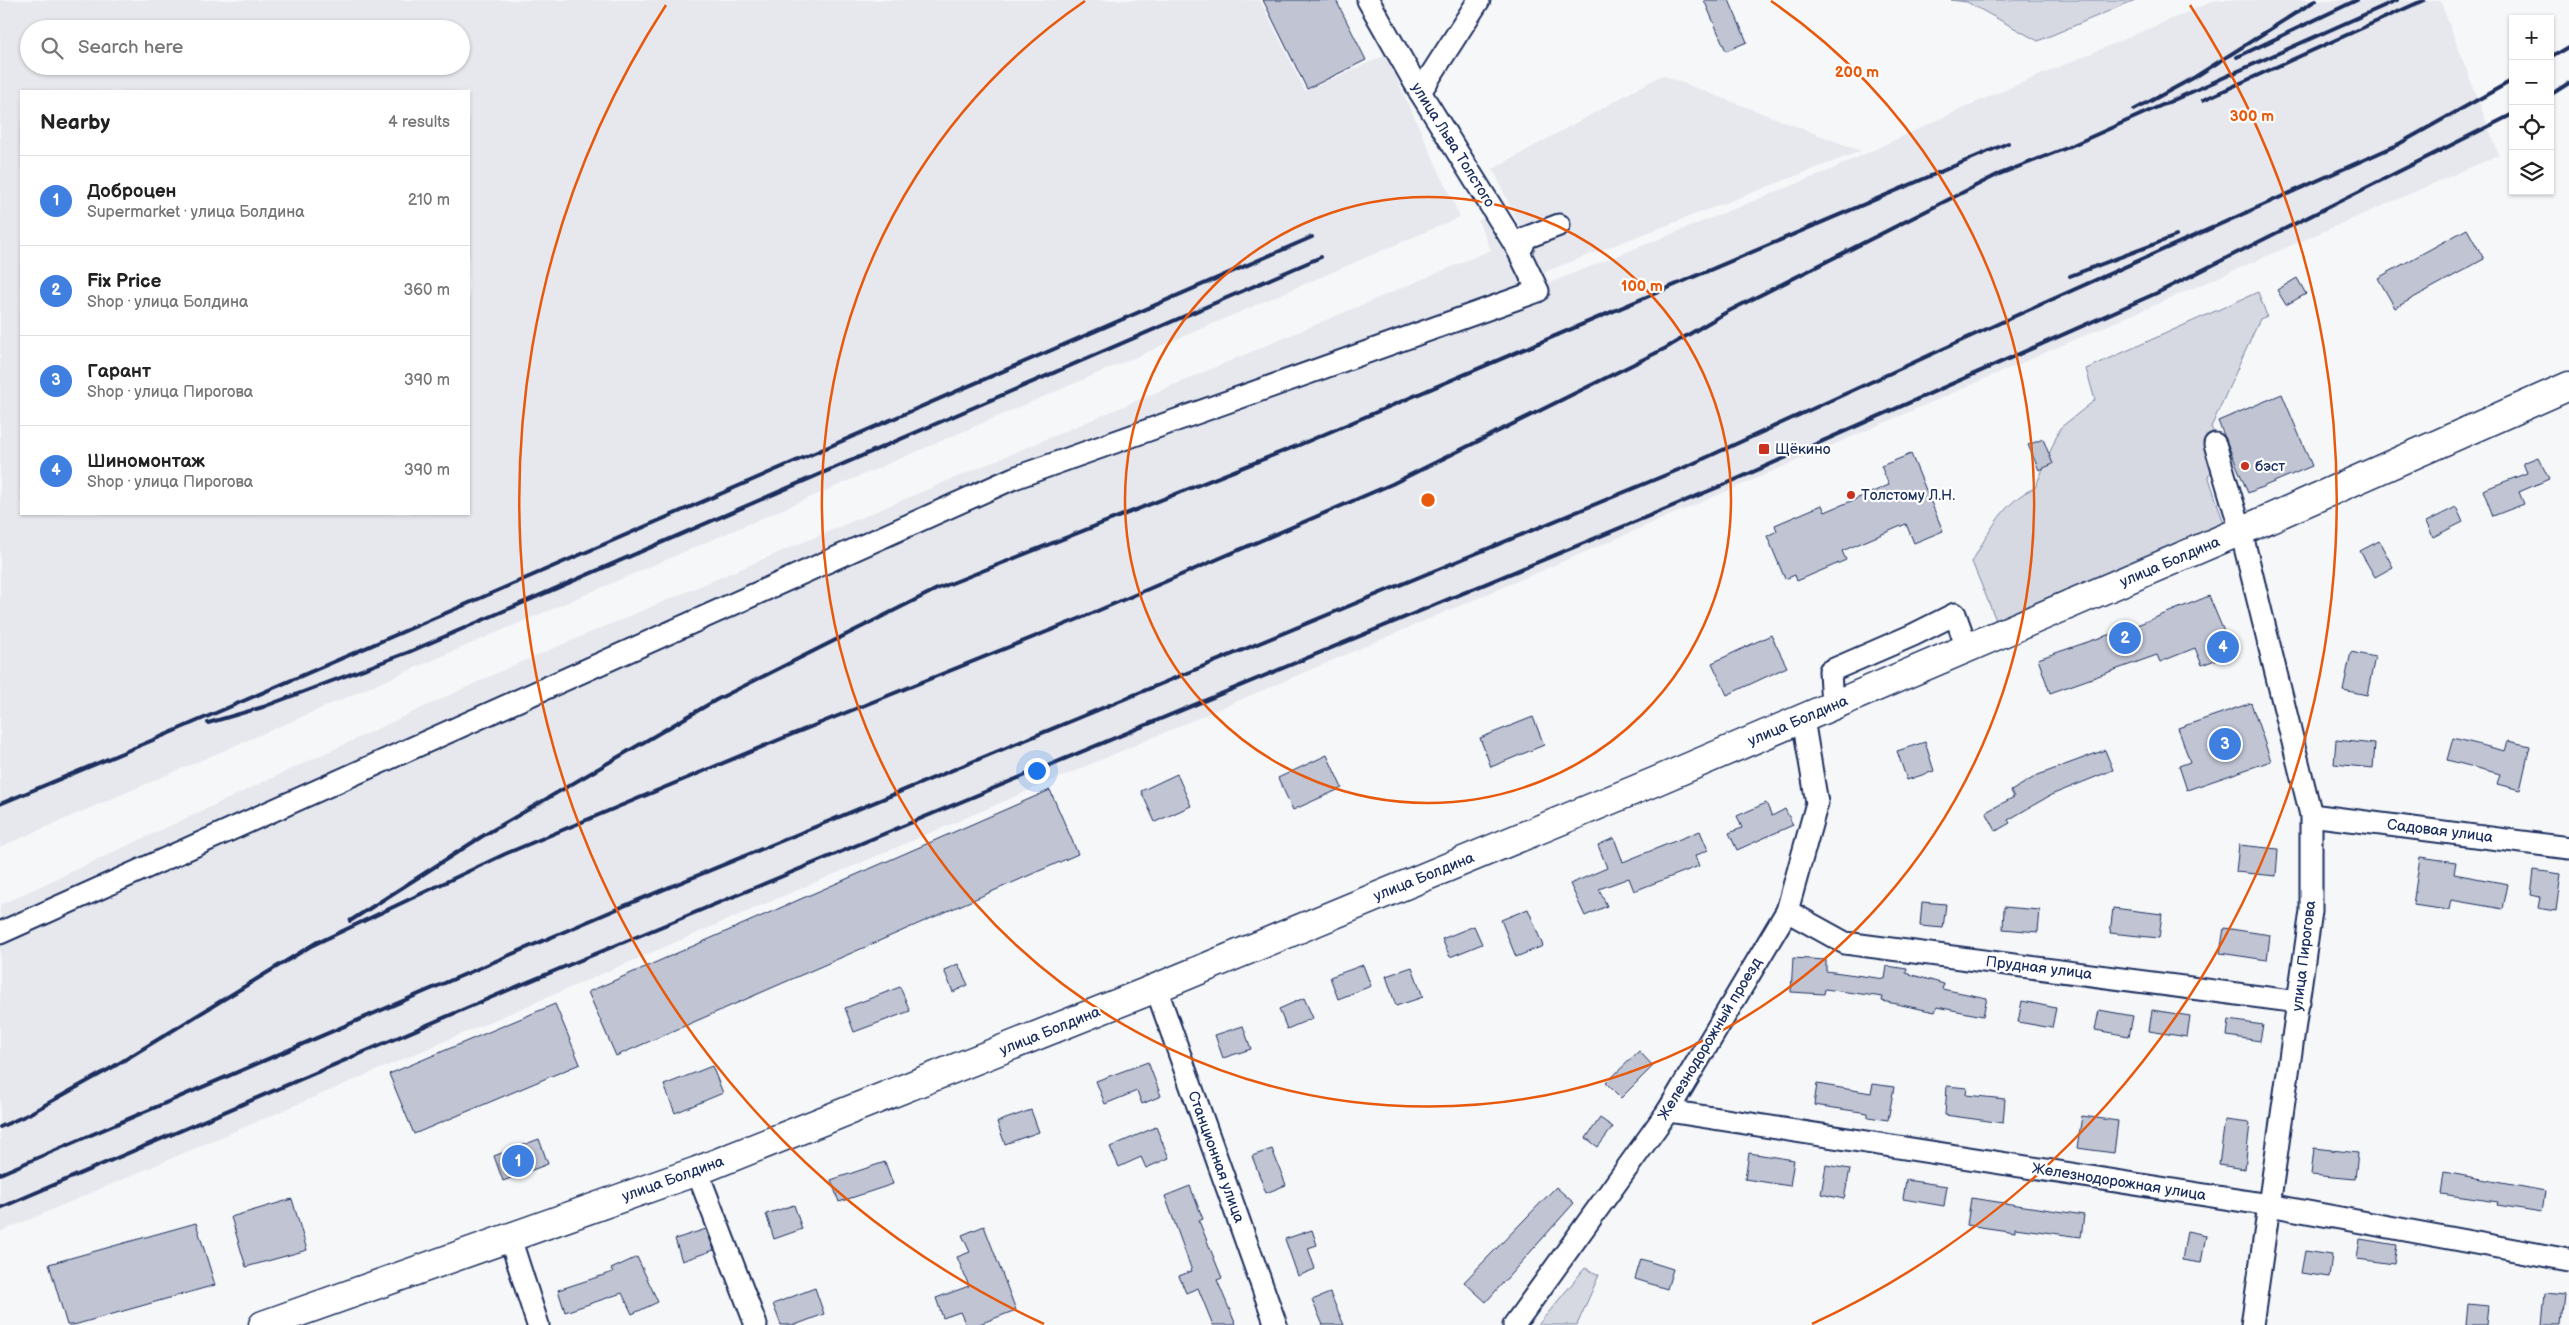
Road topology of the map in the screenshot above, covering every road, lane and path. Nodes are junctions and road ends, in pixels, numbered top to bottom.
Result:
1 (1368, 0) edge
2 (1479, 0) edge
3 (1420, 92) junction
4 (1559, 225) dead end
5 (1517, 248) junction
6 (2569, 386) edge
7 (2215, 444) dead end
8 (2242, 531) junction
9 (1967, 648) junction
10 (1832, 706) junction
11 (1803, 719) junction
12 (2311, 815) junction
13 (2569, 848) edge
14 (1787, 911) junction
15 (0, 933) edge
16 (1156, 988) junction
17 (2299, 1002) junction
18 (1668, 1110) junction
19 (697, 1171) junction
20 (2268, 1205) junction
21 (510, 1238) junction
22 (2569, 1260) edge
23 (262, 1325) edge
24 (538, 1325) edge
25 (756, 1325) edge
26 (1276, 1325) edge
27 (1514, 1325) edge
28 (2252, 1325) edge

1 - 3 street, улица Льва Толстого
2 - 3 street
3 - 5 street, улица Льва Толстого
4 - 5 street
5 - 15 street, улица Льва Толстого
6 - 8 main road, улица Болдина
7 - 8 street, улица Пирогова
8 - 9 main road, улица Болдина
8 - 12 street, улица Пирогова
9 - 10 main road, улица Болдина
9 - 10 street
10 - 11 main road, улица Болдина
11 - 14 street, Железнодорожный проезд
11 - 16 main road, улица Болдина
12 - 13 street, Садовая улица
12 - 17 street, улица Пирогова
14 - 17 street, Прудная улица
14 - 18 street, Железнодорожный проезд
16 - 19 main road, улица Болдина
16 - 26 street, Станционная улица
17 - 20 street, улица Пирогова
18 - 20 street, Железнодорожная улица
18 - 27 street, Железнодорожный проезд
19 - 21 main road, улица Болдина
19 - 25 street
20 - 22 street, Железнодорожная улица
20 - 28 street, улица Пирогова
21 - 23 main road, улица Болдина
21 - 24 street

